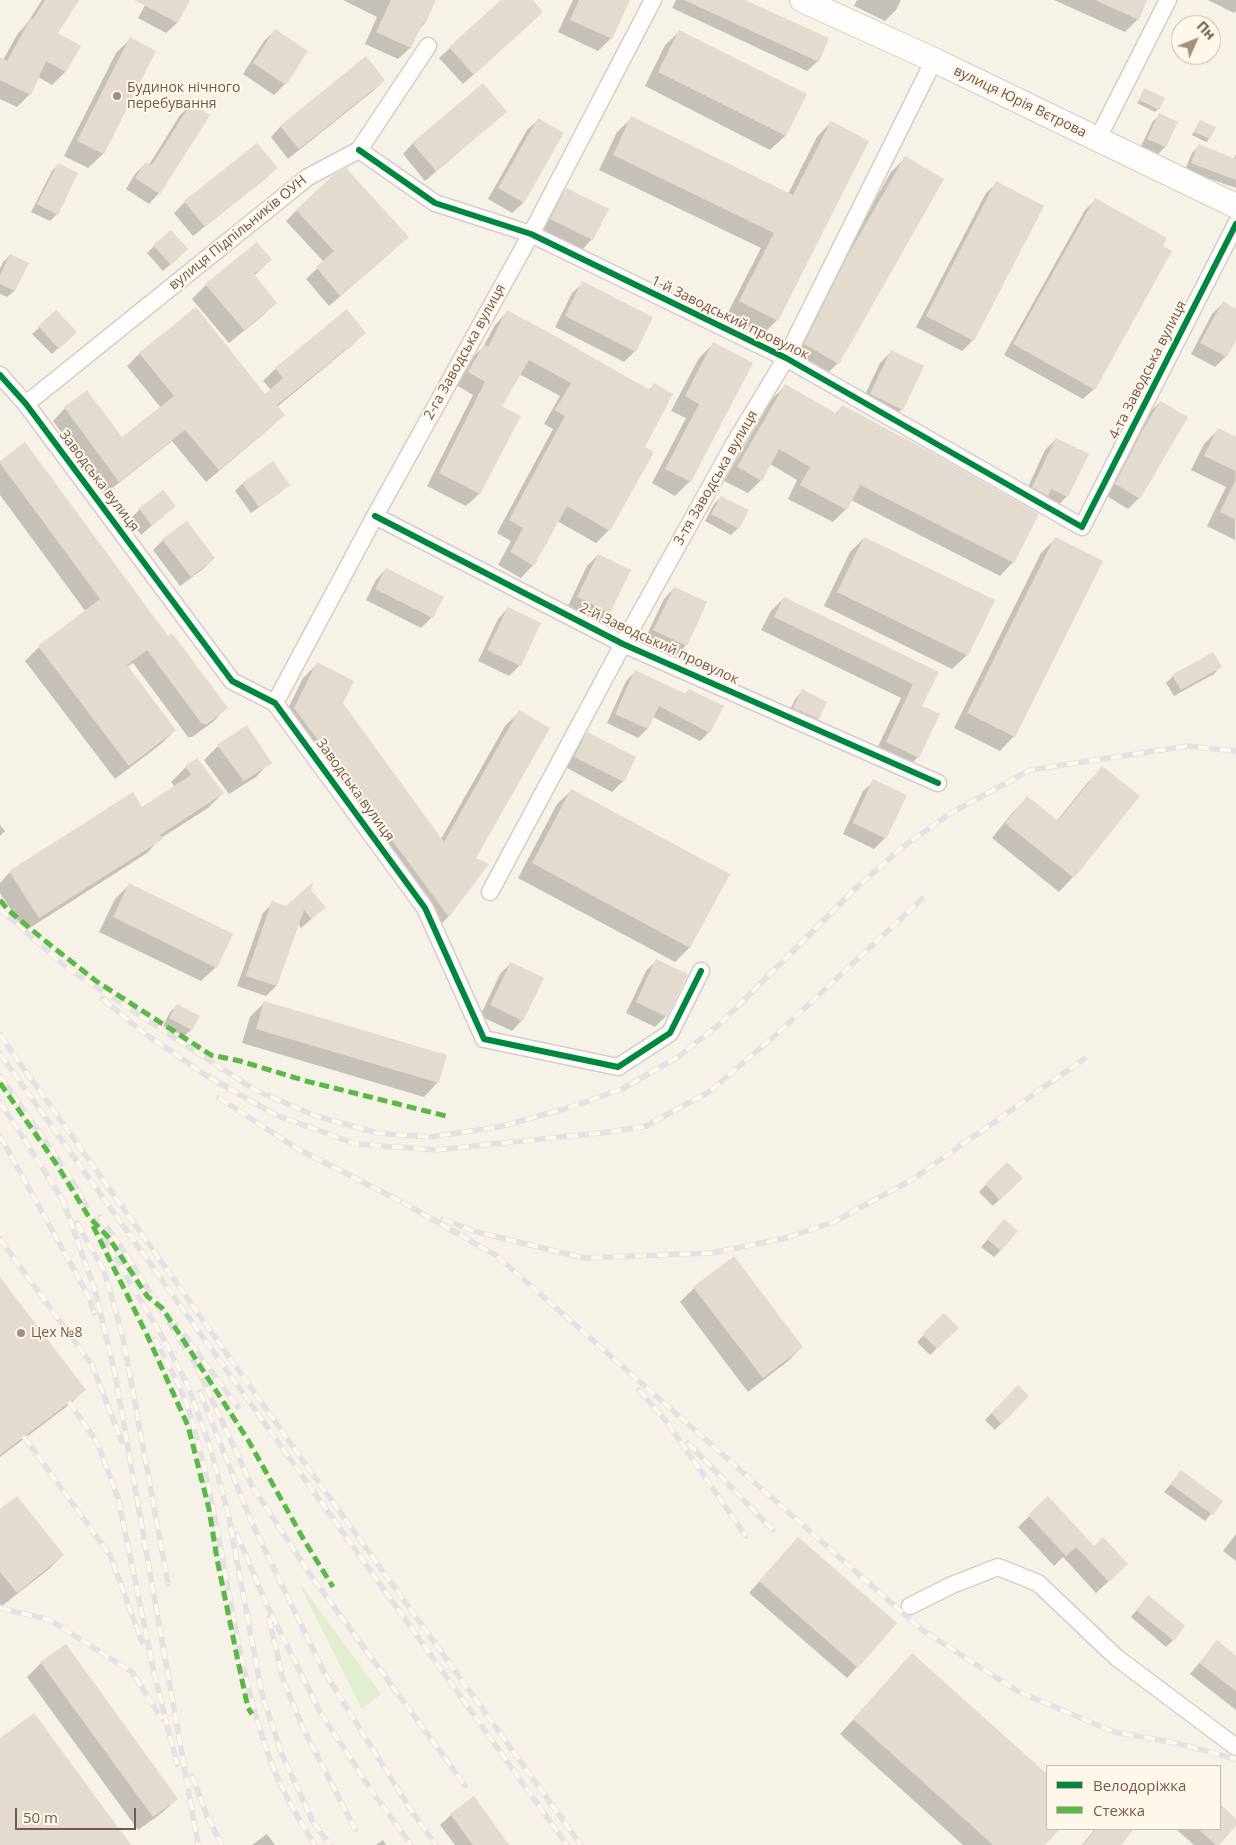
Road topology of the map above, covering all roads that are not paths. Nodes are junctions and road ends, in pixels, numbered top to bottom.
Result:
1 (653, 0) edge
2 (802, 0) edge
3 (1168, 0) edge
4 (428, 46) dead end
5 (934, 60) junction
6 (1097, 140) junction
7 (359, 150) junction
8 (1236, 206) edge
9 (1236, 224) edge
10 (531, 234) junction
11 (786, 358) junction
12 (0, 375) edge
13 (26, 404) junction
14 (375, 516) junction
15 (1082, 527) joint
16 (623, 644) junction
17 (275, 703) junction
18 (938, 784) dead end
19 (490, 892) dead end
20 (701, 971) dead end
21 (910, 1606) dead end
22 (1236, 1747) edge

1 - 10 street, 2-га Заводська вулиця
2 - 5 street, вулиця Юрія Вєтрова
3 - 6 street
4 - 7 street, вулиця Підпільників ОУН
5 - 6 street, вулиця Юрія Вєтрова
5 - 11 street, 3-тя Заводська вулиця
6 - 8 street, вулиця Юрія Вєтрова
7 - 10 street, 1-й Заводський провулок
7 - 13 street, вулиця Підпільників ОУН
9 - 15 street, 4-та Заводська вулиця
10 - 11 street, 1-й Заводський провулок
10 - 14 street, 2-га Заводська вулиця
11 - 15 street, 1-й Заводський провулок
11 - 16 street, 3-тя Заводська вулиця
12 - 13 street, Заводська вулиця
13 - 17 street, Заводська вулиця
14 - 16 street, 2-й Заводський провулок
14 - 17 street, 2-га Заводська вулиця
16 - 18 street, 2-й Заводський провулок
16 - 19 street, 3-тя Заводська вулиця
17 - 20 street, Заводська вулиця
21 - 22 street

